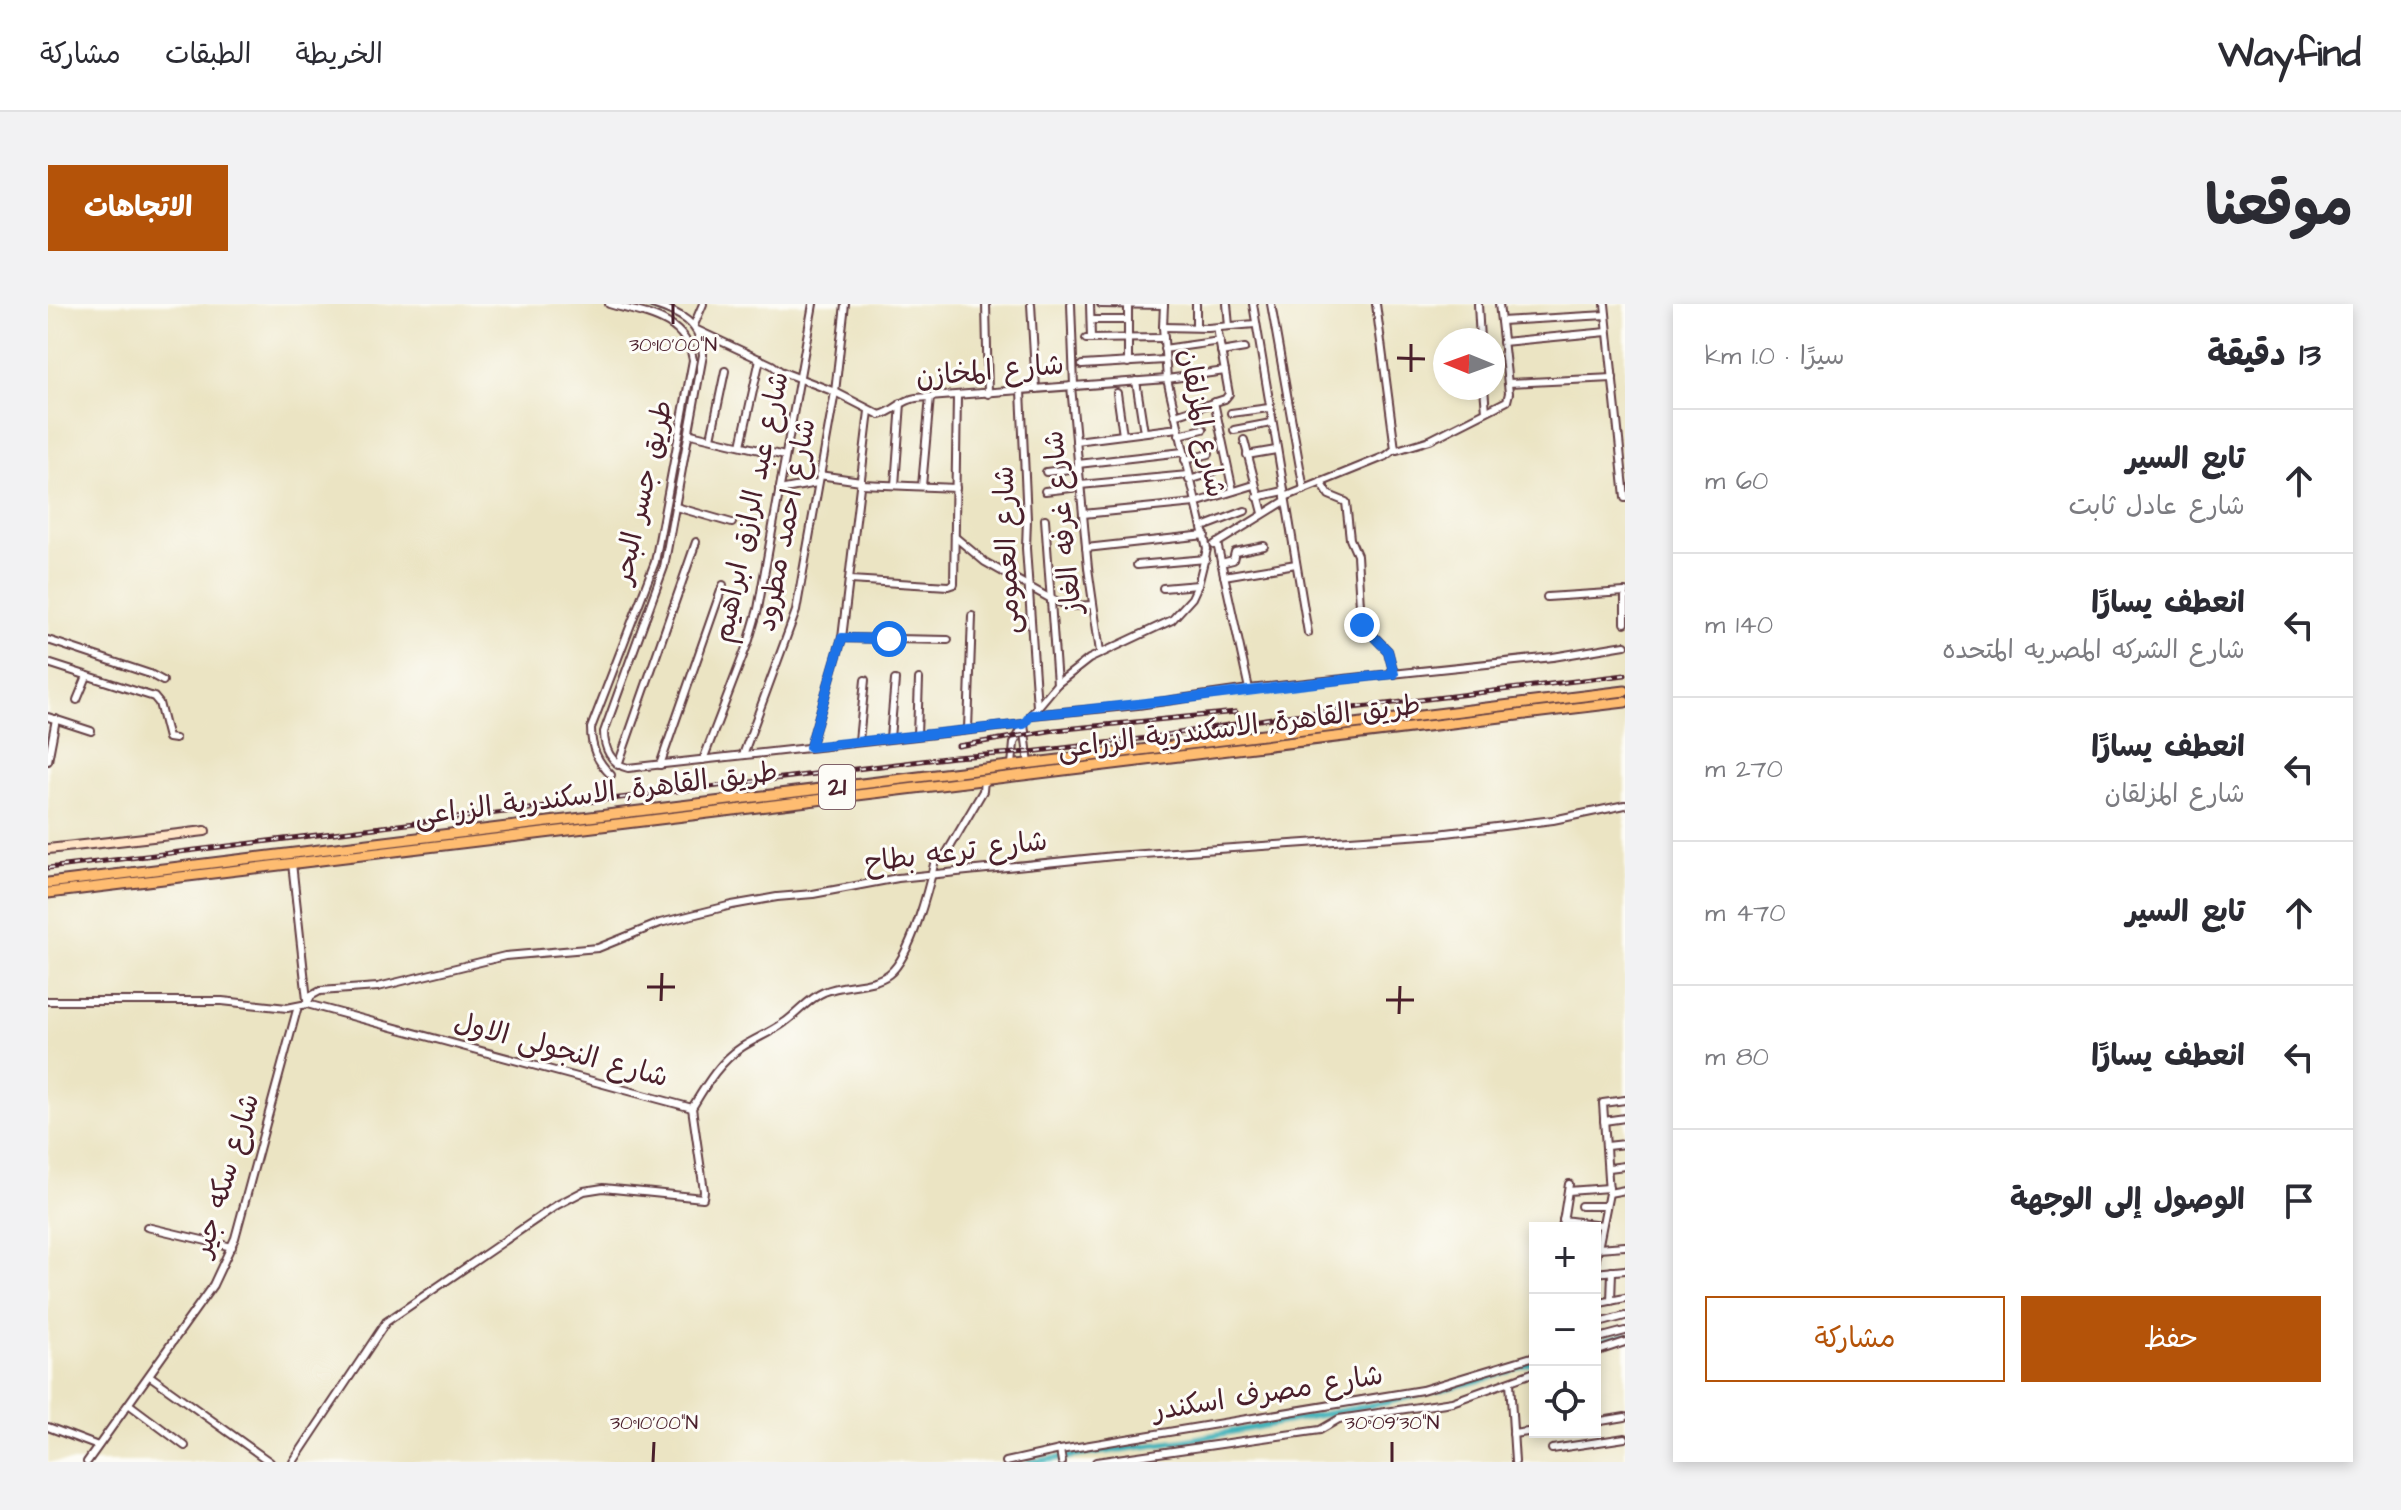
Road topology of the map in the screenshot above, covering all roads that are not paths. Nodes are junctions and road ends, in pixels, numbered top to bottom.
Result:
1 (609, 304) edge
2 (653, 304) edge
3 (703, 304) edge
4 (813, 304) edge
5 (845, 304) edge
6 (986, 304) edge
7 (1031, 304) edge
8 (1071, 304) edge
9 (1090, 304) edge
10 (1101, 304) edge
11 (1111, 304) edge
12 (1125, 304) edge
13 (1135, 304) edge
14 (1196, 304) edge
15 (1227, 304) edge
16 (1253, 304) edge
17 (1271, 304) edge
18 (1376, 304) edge
19 (1478, 304) edge
20 (1499, 304) edge
21 (1605, 304) edge
22 (1164, 305) edge
23 (1606, 315) junction
24 (650, 316) junction
25 (1091, 320) junction
26 (1128, 320) junction
27 (1501, 321) junction
28 (1255, 324) junction
29 (1229, 326) junction
30 (695, 327) junction
31 (1163, 327) junction
32 (1196, 327) junction
33 (1217, 328) junction
34 (1479, 328) edge
35 (1502, 328) edge
36 (1607, 332) junction
37 (1164, 338) junction
38 (1128, 339) junction
39 (1220, 341) junction
40 (1505, 342) edge
41 (1245, 348) dead end
42 (1164, 349) junction
43 (1221, 352) junction
44 (1505, 358) edge
45 (760, 359) junction
46 (1165, 360) junction
47 (1128, 363) junction
48 (1082, 365) dead end
49 (725, 371) dead end
50 (1225, 371) junction
51 (1613, 378) junction
52 (801, 379) junction
53 (1167, 379) junction
54 (1136, 381) junction
55 (1508, 383) junction
56 (1072, 386) junction
57 (1036, 389) junction
58 (1021, 391) junction
59 (835, 392) junction
60 (1117, 393) dead end
61 (988, 394) junction
62 (957, 396) junction
63 (930, 397) junction
64 (1485, 400) edge
65 (1214, 402) junction
66 (901, 403) junction
67 (1269, 408) junction
68 (869, 411) junction
69 (1486, 411) junction
70 (1231, 413) dead end
71 (1175, 415) junction
72 (1271, 423) junction
73 (1203, 429) dead end
74 (1234, 430) dead end
75 (1178, 431) junction
76 (1144, 432) junction
77 (691, 434) junction
78 (1123, 435) junction
79 (711, 438) junction
80 (1244, 440) dead end
81 (1076, 441) junction
82 (741, 445) junction
83 (1395, 449) junction
84 (1276, 450) junction
85 (1209, 454) dead end
86 (1247, 455) junction
87 (785, 456) junction
88 (1184, 456) junction
89 (1078, 466) junction
90 (1046, 472) dead end
91 (1212, 473) dead end
92 (1188, 477) junction
93 (818, 479) junction
94 (861, 482) junction
95 (1321, 482) junction
96 (895, 485) junction
97 (1254, 485) junction
98 (922, 486) junction
99 (1080, 486) junction
100 (956, 488) junction
101 (779, 490) junction
102 (1304, 490) junction
103 (1045, 491) dead end
104 (1233, 491) junction
105 (1284, 496) junction
106 (1257, 497) junction
107 (1625, 498) edge
108 (1195, 503) junction
109 (676, 507) junction
110 (1245, 511) dead end
111 (1263, 513) junction
112 (1083, 514) junction
113 (1045, 519) dead end
114 (732, 523) dead end
115 (1203, 527) junction
116 (1205, 535) junction
117 (955, 537) junction
118 (696, 542) dead end
119 (1217, 543) junction
120 (1264, 546) dead end
121 (1086, 548) junction
122 (1207, 549) junction
123 (1206, 559) junction
124 (1221, 563) junction
125 (1296, 564) junction
126 (1137, 565) dead end
127 (1224, 576) junction
128 (850, 580) junction
129 (723, 585) dead end
130 (1198, 585) junction
131 (1028, 586) junction
132 (1163, 588) dead end
133 (1625, 594) edge
134 (1547, 597) dead end
135 (1051, 599) junction
136 (1093, 605) junction
137 (972, 616) dead end
138 (1625, 623) edge
139 (1308, 633) dead end
140 (842, 638) junction
141 (48, 640) edge
142 (948, 640) dead end
143 (1625, 645) edge
144 (1100, 652) junction
145 (48, 663) edge
146 (1394, 674) junction
147 (87, 676) junction
148 (919, 679) dead end
149 (865, 680) dead end
150 (895, 680) dead end
151 (163, 681) dead end
152 (1057, 684) junction
153 (1249, 689) junction
154 (1625, 691) edge
155 (77, 700) dead end
156 (1625, 702) edge
157 (1037, 707) junction
158 (1031, 715) junction
159 (52, 718) edge
160 (1024, 724) junction
161 (968, 729) junction
162 (91, 731) dead end
163 (917, 735) junction
164 (890, 738) junction
165 (175, 739) dead end
166 (859, 741) junction
167 (810, 747) junction
168 (743, 755) junction
169 (703, 760) junction
170 (48, 761) edge
171 (1029, 764) junction
172 (660, 765) junction
173 (1012, 765) junction
174 (620, 766) junction
175 (611, 775) dead end
176 (984, 780) junction
177 (1625, 805) edge
178 (205, 831) dead end
179 (48, 849) edge
180 (292, 863) junction
181 (932, 875) junction
182 (48, 883) edge
183 (48, 893) edge
184 (48, 1001) edge
185 (307, 1004) junction
186 (298, 1006) junction
187 (1625, 1100) edge
188 (692, 1108) junction
189 (1625, 1118) edge
190 (1604, 1121) junction
191 (1625, 1144) edge
192 (1607, 1146) junction
193 (1625, 1166) edge
194 (1609, 1168) junction
195 (1609, 1190) junction
196 (1625, 1190) edge
197 (1581, 1206) dead end
198 (1606, 1206) junction
199 (1563, 1220) joint
200 (1602, 1225) junction
201 (147, 1227) dead end
202 (1601, 1229) edge
203 (1625, 1246) edge
204 (232, 1247) junction
205 (1601, 1247) edge
206 (1625, 1270) edge
207 (1612, 1271) junction
208 (1601, 1272) edge
209 (1625, 1298) edge
210 (1611, 1301) junction
211 (1601, 1303) edge
212 (1625, 1316) edge
213 (1601, 1322) edge
214 (1625, 1331) edge
215 (1601, 1337) edge
216 (1625, 1342) edge
217 (1601, 1350) edge
218 (1529, 1358) edge
219 (1512, 1363) junction
220 (1529, 1374) edge
221 (150, 1376) junction
222 (1518, 1378) junction
223 (1510, 1382) junction
224 (130, 1405) junction
225 (1625, 1417) edge
226 (1601, 1421) edge
227 (48, 1427) edge
228 (1529, 1432) edge
229 (1513, 1434) junction
230 (1625, 1438) edge
231 (98, 1446) junction
232 (185, 1446) dead end
233 (1552, 1449) dead end
234 (1060, 1450) junction
235 (89, 1462) edge
236 (270, 1462) edge
237 (293, 1462) edge
238 (1006, 1462) edge
239 (1062, 1462) edge
240 (1096, 1462) edge
241 (1515, 1462) edge

1 - 24 street, طريق جسر البحر
2 - 24 street
2 - 30 street
3 - 30 street
4 - 52 street, شارع عبد الرازق ابراهيم
5 - 59 street, شارع احمد مطرود
6 - 61 street
7 - 57 street
8 - 56 street, شارع غرفه الغاز
9 - 25 street
10 - 11 street
11 - 12 street
12 - 13 street
12 - 26 street
13 - 22 street
14 - 32 street
15 - 29 street
16 - 28 street
17 - 102 street
18 - 83 street
19 - 34 street
20 - 27 street
21 - 23 street
22 - 31 street, شارع المزلقان
23 - 27 street
23 - 36 street
24 - 175 street, طريق جسر البحر
25 - 26 street
25 - 38 street
26 - 38 street
27 - 35 street
28 - 29 street
28 - 67 street
29 - 33 street
30 - 45 street
30 - 77 street, طريق جسر البحر
31 - 32 street
31 - 37 street, شارع المزلقان
32 - 33 street
33 - 39 street
36 - 40 street
36 - 51 street
37 - 38 street
37 - 42 street, شارع المزلقان
38 - 47 street
39 - 42 street
39 - 43 street
41 - 43 street
42 - 46 street, شارع المزلقان
43 - 50 street
44 - 55 street
45 - 52 street
45 - 82 street
46 - 47 street
46 - 53 street, شارع المزلقان
47 - 48 street
49 - 79 street
50 - 53 street, شارع المخازن
50 - 65 street
51 - 55 street
51 - 107 street
52 - 59 street
52 - 87 street, شارع عبد الرازق ابراهيم
53 - 54 street, شارع المخازن
53 - 71 street, شارع المزلقان
54 - 56 street, شارع المخازن
54 - 76 street
55 - 69 street
56 - 57 street, شارع المخازن
56 - 81 street, شارع غرفه الغاز
57 - 58 street, شارع المخازن
58 - 61 street, شارع المخازن
58 - 131 street, شارع العمومى
59 - 68 street
59 - 93 street, شارع احمد مطرود
60 - 78 street
61 - 62 street, شارع المخازن
62 - 63 street, شارع المخازن
62 - 100 street
63 - 66 street, شارع المخازن
63 - 98 street
64 - 69 street
65 - 71 street
65 - 104 street
66 - 68 street, شارع المخازن
66 - 96 street
67 - 70 street
67 - 72 street
68 - 94 street
69 - 83 street
71 - 75 street, شارع المزلقان
72 - 74 street
72 - 84 street
73 - 75 street
75 - 76 street
75 - 88 street, شارع المزلقان
76 - 78 street
77 - 79 street
77 - 109 street, طريق جسر البحر
78 - 81 street
79 - 82 street
80 - 86 street
81 - 89 street, شارع غرفه الغاز
82 - 87 street
83 - 95 street
84 - 86 street
84 - 105 street
85 - 88 street
86 - 97 street
87 - 101 street, شارع عبد الرازق ابراهيم
88 - 89 street
88 - 92 street, شارع المزلقان
89 - 90 street
89 - 99 street, شارع غرفه الغاز
91 - 92 street
92 - 99 street
92 - 108 street, شارع المزلقان
93 - 94 street
93 - 101 street
93 - 168 street, شارع احمد مطرود
94 - 96 street
94 - 128 street
95 - 102 street
95 - 146 street
96 - 98 street
97 - 104 street
97 - 106 street
98 - 100 street
99 - 103 street
99 - 112 street, شارع غرفه الغاز
100 - 117 street
101 - 169 street, شارع عبد الرازق ابراهيم
102 - 105 street
104 - 108 street
105 - 106 street
105 - 111 street
105 - 125 street
106 - 111 street
108 - 112 street
108 - 115 street, شارع المزلقان
109 - 114 street
109 - 174 street, طريق جسر البحر
110 - 115 street
111 - 119 street
112 - 121 street, شارع غرفه الغاز
113 - 135 street
115 - 116 street, شارع المزلقان
116 - 121 street
116 - 122 street, شارع المزلقان
117 - 128 street
117 - 131 street
118 - 174 street
119 - 122 street
119 - 124 street
120 - 124 street
121 - 136 street, شارع غرفه الغاز
122 - 123 street, شارع المزلقان
123 - 126 street
123 - 130 street, شارع المزلقان
124 - 127 street
125 - 127 street
125 - 139 street
127 - 153 street
128 - 140 street
129 - 172 street
130 - 132 street
130 - 144 street, شارع المزلقان
131 - 135 street
131 - 157 street, شارع العمومى
133 - 134 street
133 - 138 street
135 - 136 street
135 - 152 street
136 - 144 street, شارع غرفه الغاز
137 - 161 street
140 - 142 street
140 - 167 street
141 - 151 street
143 - 146 street
144 - 152 street, شارع المزلقان
145 - 147 street
146 - 153 street
147 - 155 street
147 - 165 street
148 - 163 street
149 - 166 street
150 - 164 street
152 - 157 street, شارع المزلقان
153 - 158 street
154 - 171 highway, طريق القاهرة, الاسكندرية الزراعى / 21
156 - 176 highway, طريق القاهرة, الاسكندرية الزراعى / 21
157 - 158 street, شارع المزلقان
158 - 160 street, شارع المزلقان
159 - 162 street
159 - 170 street
160 - 161 street
160 - 171 street
160 - 173 street
161 - 163 street
163 - 164 street
164 - 166 street
166 - 167 street
167 - 168 street
168 - 169 street
169 - 172 street
171 - 173 highway, طريق القاهرة, الاسكندرية الزراعى / 21
172 - 174 street
173 - 182 highway, طريق القاهرة, الاسكندرية الزراعى / 21
176 - 180 highway, طريق القاهرة, الاسكندرية الزراعى / 21
176 - 181 street, شارع النجولى الاول
177 - 181 street, شارع ترعه بطاح
178 - 179 main road
180 - 183 highway, طريق القاهرة, الاسكندرية الزراعى / 21
180 - 185 street
181 - 185 street, شارع ترعه بطاح
181 - 188 street, شارع النجولى الاول
184 - 186 street, شارع ترعه بطاح
185 - 186 street, شارع ترعه بطاح
185 - 188 street, شارع النجولى الاول
186 - 204 street, شارع سكه جير
187 - 190 street
188 - 237 street
189 - 190 street
190 - 192 street
191 - 192 street
192 - 194 street
193 - 194 street
194 - 195 street
195 - 196 street
195 - 198 street
195 - 199 street
197 - 198 street
198 - 200 street
199 - 200 street
200 - 202 street
201 - 204 street
203 - 205 street
204 - 221 street, شارع سكه جير
206 - 207 street
207 - 208 street
207 - 210 street
209 - 210 street
210 - 211 street
212 - 213 street
214 - 215 street
216 - 217 street
218 - 219 street, شارع مصرف اسكندر
219 - 222 street
219 - 234 street, شارع مصرف اسكندر
220 - 222 street, شارع مصرف اسكندر
221 - 224 street, شارع سكه جير
221 - 236 street
222 - 223 street, شارع مصرف اسكندر
223 - 229 street
223 - 240 street, شارع مصرف اسكندر
224 - 231 street, شارع سكه جير
224 - 232 street
225 - 226 street
227 - 231 street
228 - 229 street
229 - 241 street
230 - 233 street
231 - 235 street, شارع سكه جير
234 - 238 street, شارع مصرف اسكندر
234 - 239 street

